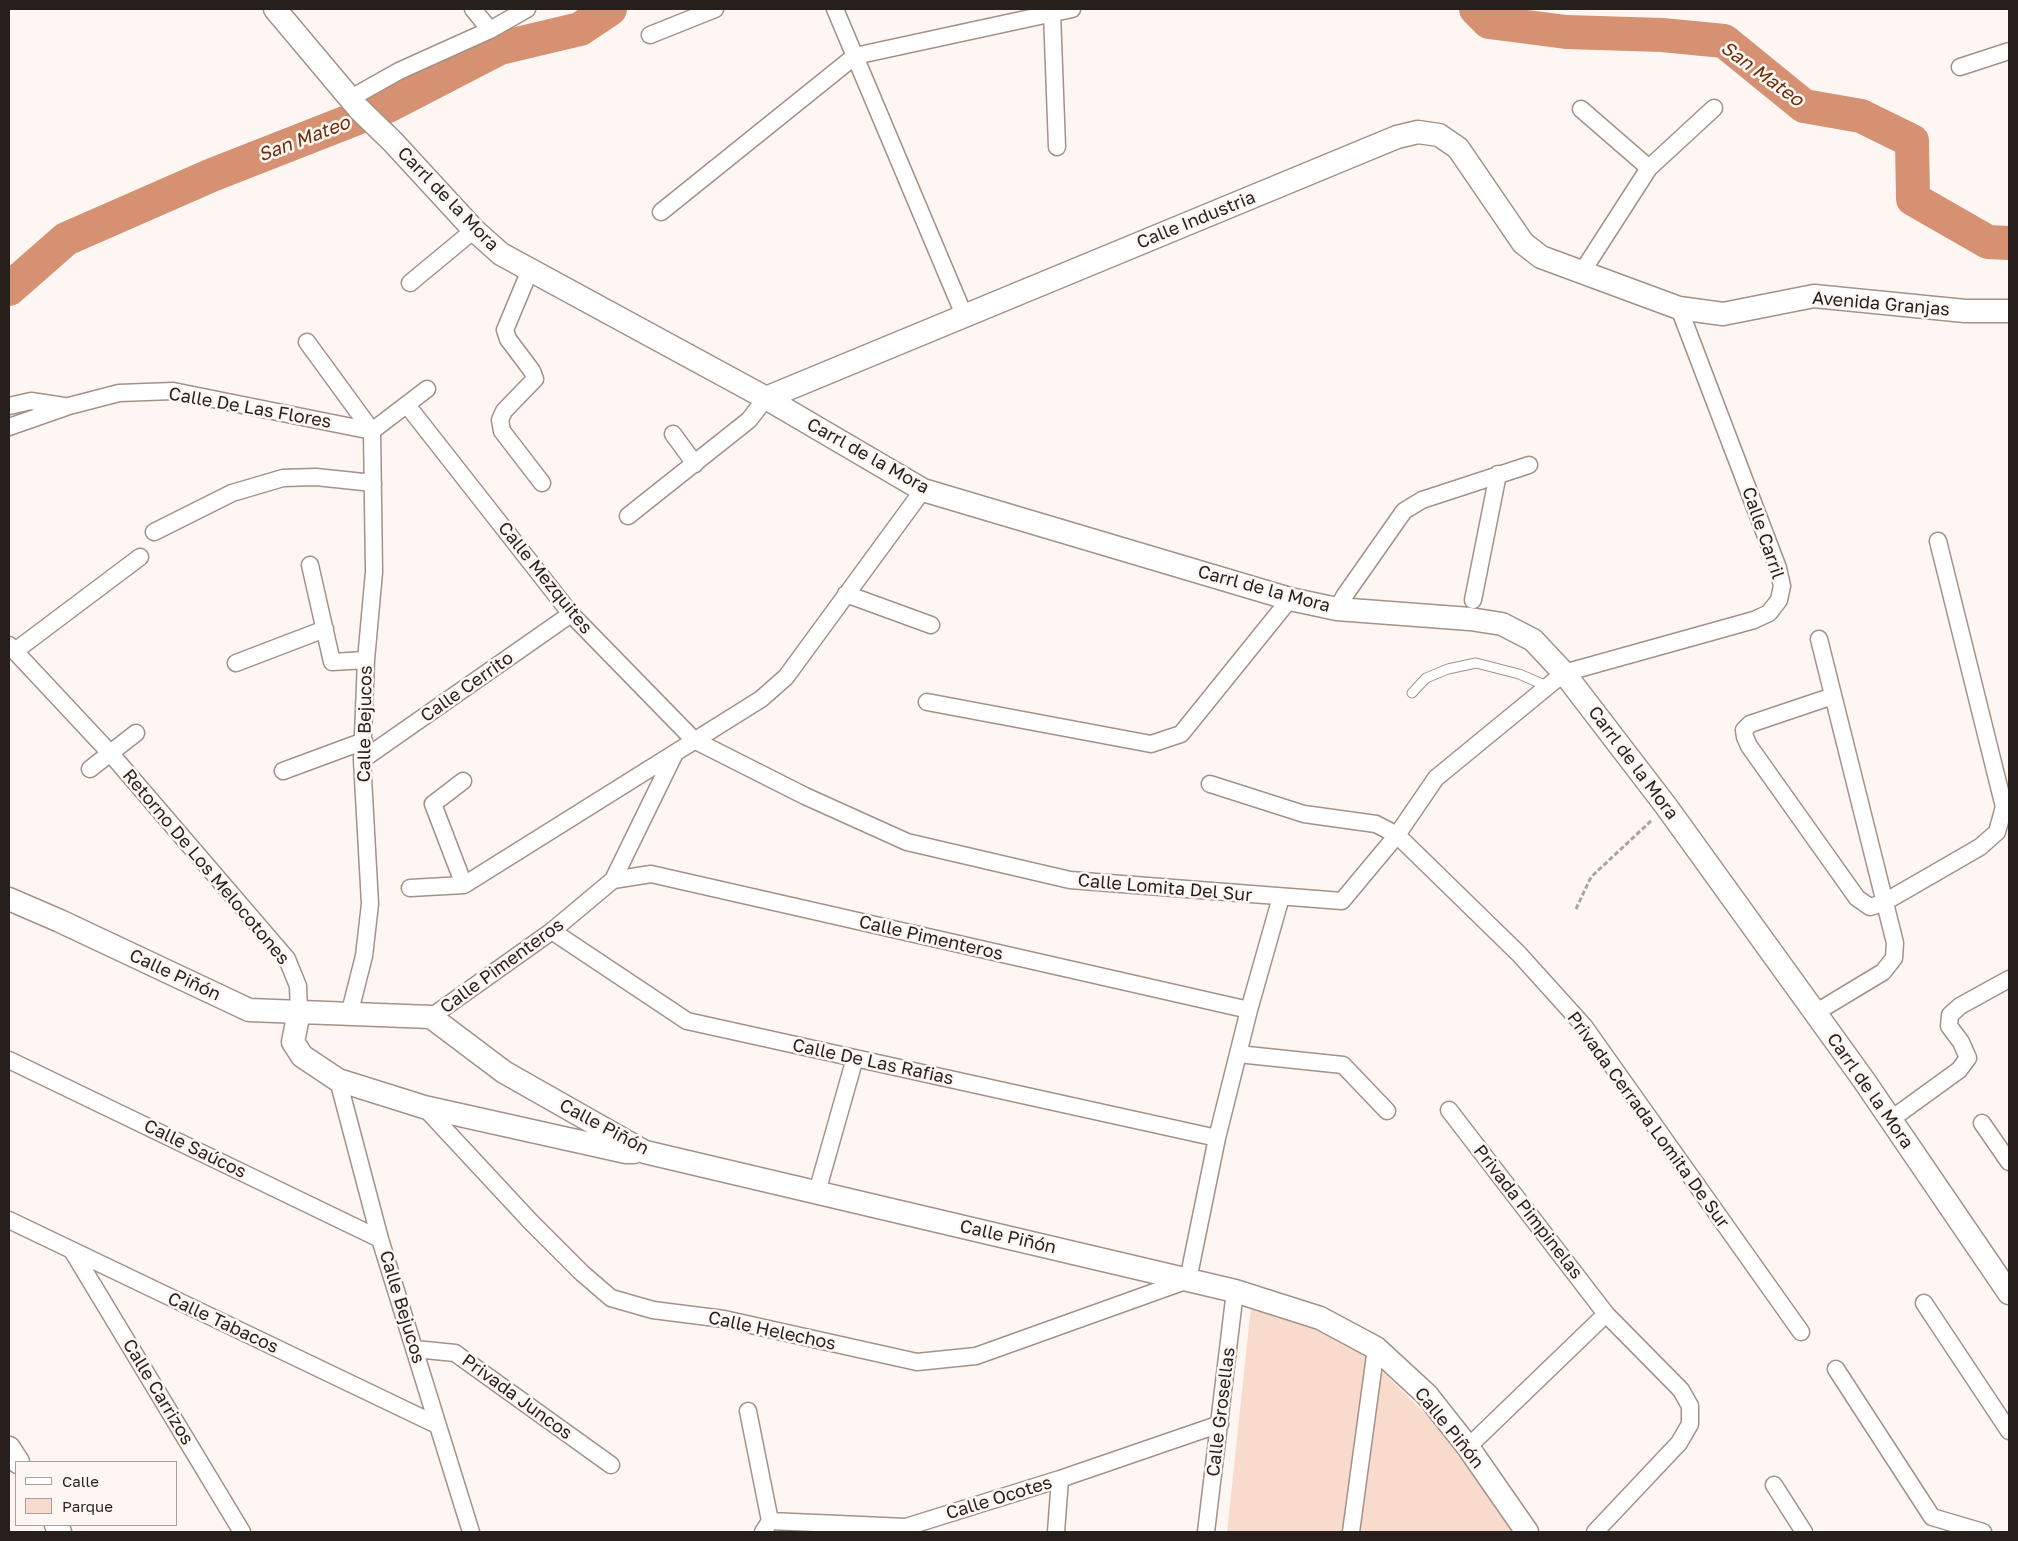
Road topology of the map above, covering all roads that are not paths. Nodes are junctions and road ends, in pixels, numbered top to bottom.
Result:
1 (275, 9) edge
2 (473, 9) edge
3 (527, 9) edge
4 (715, 9) edge
5 (835, 9) edge
6 (1072, 9) edge
7 (1052, 13) junction
8 (490, 30) junction
9 (650, 34) dead end
10 (2009, 51) edge
11 (855, 56) junction
12 (1960, 67) dead end
13 (355, 103) junction
14 (1581, 108) dead end
15 (1714, 108) dead end
16 (1057, 147) dead end
17 (1649, 168) junction
18 (661, 212) dead end
19 (474, 230) junction
20 (530, 270) junction
21 (1582, 272) junction
22 (410, 283) dead end
23 (1679, 308) junction
24 (2009, 311) edge
25 (964, 315) junction
26 (307, 342) dead end
27 (427, 389) dead end
28 (766, 398) junction
29 (407, 405) junction
30 (9, 406) edge
31 (69, 406) junction
32 (9, 427) edge
33 (372, 431) junction
34 (672, 434) dead end
35 (695, 464) junction
36 (1529, 465) dead end
37 (1498, 474) junction
38 (373, 483) junction
39 (542, 483) dead end
40 (923, 490) junction
41 (628, 516) dead end
42 (154, 532) dead end
43 (1938, 541) dead end
44 (140, 557) dead end
45 (310, 564) dead end
46 (846, 594) junction
47 (1290, 599) junction
48 (1473, 600) dead end
49 (1338, 609) junction
50 (571, 614) junction
51 (932, 625) dead end
52 (324, 629) junction
53 (1819, 638) dead end
54 (12, 648) edge
55 (366, 660) junction
56 (236, 663) dead end
57 (1555, 679) junction
58 (1412, 693) dead end
59 (1833, 696) junction
60 (927, 702) dead end
61 (136, 733) dead end
62 (694, 740) junction
63 (364, 741) junction
64 (675, 753) junction
65 (111, 754) junction
66 (362, 760) junction
67 (90, 769) dead end
68 (282, 771) dead end
69 (463, 781) dead end
70 (1210, 784) dead end
71 (1397, 835) junction
72 (614, 880) junction
73 (464, 885) junction
74 (410, 888) dead end
75 (1281, 897) junction
76 (9, 899) edge
77 (1884, 903) junction
78 (552, 931) junction
79 (2009, 979) edge
80 (1249, 1010) junction
81 (299, 1012) junction
82 (1815, 1013) junction
83 (349, 1015) junction
84 (431, 1017) junction
85 (1238, 1054) junction
86 (855, 1058) junction
87 (9, 1060) edge
88 (338, 1080) junction
89 (424, 1106) junction
90 (1450, 1110) dead end
91 (1388, 1111) dead end
92 (1890, 1120) junction
93 (1982, 1123) dead end
94 (1217, 1138) junction
95 (645, 1152) junction
96 (2008, 1159) edge
97 (817, 1192) junction
98 (9, 1220) edge
99 (380, 1239) junction
100 (74, 1252) junction
101 (1188, 1280) junction
102 (1235, 1291) junction
103 (2009, 1293) edge
104 (1924, 1303) dead end
105 (1606, 1314) junction
106 (1800, 1332) dead end
107 (1376, 1348) junction
108 (415, 1349) junction
109 (1836, 1369) dead end
110 (748, 1411) dead end
111 (1220, 1424) junction
112 (437, 1425) junction
113 (2009, 1431) edge
114 (1468, 1447) junction
115 (9, 1448) edge
116 (17, 1461) edge
117 (611, 1465) dead end
118 (1060, 1479) junction
119 (1774, 1485) dead end
120 (766, 1527) edge
121 (906, 1529) edge
122 (242, 1532) edge
123 (471, 1532) edge
124 (1056, 1532) edge
125 (1206, 1532) edge
126 (1351, 1532) edge
127 (1527, 1532) edge
128 (1595, 1532) edge
129 (1804, 1532) edge
130 (1983, 1532) edge

1 - 13 street, Carrl de la Mora
2 - 8 street
3 - 8 street
4 - 9 street
5 - 11 street
6 - 7 street
7 - 11 street
7 - 16 street
8 - 13 street
10 - 12 street
11 - 18 street
11 - 25 street
13 - 19 street, Carrl de la Mora
14 - 17 street
15 - 17 street
17 - 21 street
19 - 20 street, Carrl de la Mora
19 - 22 street
20 - 28 street, Carrl de la Mora
20 - 39 street
21 - 23 street, Avenida Granjas
21 - 25 street, Calle Industria
23 - 24 street, Avenida Granjas
23 - 57 street, Calle Carril
25 - 28 street, Calle Industria
26 - 33 street
27 - 29 street
28 - 35 street
28 - 40 street, Carrl de la Mora
29 - 33 street
29 - 50 street, Calle Mezquites
30 - 31 street
31 - 32 street, Calle De Las Flores
31 - 33 street, Calle De Las Flores
33 - 38 street, Calle Bejucos
34 - 35 street
35 - 41 street
36 - 37 street
37 - 48 street
37 - 49 street
38 - 42 street
38 - 55 street, Calle Bejucos
40 - 46 street, Calle Pimenteros
40 - 47 street, Carrl de la Mora
43 - 77 street
44 - 54 street
45 - 52 street
46 - 51 street
46 - 62 street, Calle Pimenteros
47 - 49 street, Carrl de la Mora
47 - 60 street
49 - 57 street, Carrl de la Mora
50 - 62 street, Calle Mezquites
50 - 66 street, Calle Cerrito
52 - 55 street
52 - 56 street
53 - 59 street
54 - 65 street, Retorno De Los Melocotones
55 - 63 street, Calle Bejucos
57 - 58 lane
57 - 71 street, Calle Lomita Del Sur
57 - 82 street, Carrl de la Mora
59 - 77 street
59 - 77 street
61 - 65 street
62 - 64 street, Calle Pimenteros
62 - 75 street, Calle Lomita Del Sur
63 - 66 street, Calle Bejucos
63 - 68 street
64 - 72 street, Calle Pimenteros
64 - 73 street
65 - 67 street
65 - 81 street, Retorno De Los Melocotones
66 - 83 street, Calle Bejucos
69 - 73 street
70 - 71 street, Privada Cerrada Lomita De Sur
71 - 75 street, Calle Lomita Del Sur
71 - 106 street, Privada Cerrada Lomita De Sur
72 - 78 street, Calle Pimenteros
72 - 80 street, Calle Pimenteros
73 - 74 street
75 - 80 street
76 - 81 street, Calle Piñón
77 - 82 street
78 - 84 street, Calle Pimenteros
78 - 86 street, Calle De Las Rafias
79 - 92 street
80 - 85 street
81 - 83 street, Calle Piñón
81 - 88 street
82 - 92 street, Carrl de la Mora
83 - 84 street, Calle Pimenteros
84 - 95 street, Calle Piñón
85 - 91 street
85 - 94 street
86 - 94 street, Calle De Las Rafias
86 - 97 street
87 - 99 street, Calle Saúcos
88 - 89 street
88 - 99 street, Calle Bejucos
89 - 95 street
89 - 101 street, Calle Helechos
90 - 105 street, Privada Pimpinelas
92 - 103 street, Carrl de la Mora
93 - 96 street
94 - 101 street
95 - 97 street, Calle Piñón
97 - 101 street, Calle Piñón
98 - 100 street, Calle Tabacos
99 - 108 street, Calle Bejucos
100 - 112 street, Calle Tabacos
100 - 122 street, Calle Carrizos
101 - 102 street, Calle Piñón
102 - 107 street, Calle Piñón
102 - 111 street, Calle Grosellas
104 - 113 street
105 - 114 street
105 - 128 street, Privada Pimpinelas
107 - 114 street, Calle Piñón
107 - 126 street
108 - 112 street, Calle Bejucos
108 - 117 street, Privada Juncos
109 - 130 street
110 - 120 street, Calle Ocotes
111 - 118 street, Calle Ocotes
111 - 125 street, Calle Grosellas
112 - 123 street, Calle Bejucos
114 - 127 street, Calle Piñón
115 - 116 street
118 - 121 street, Calle Ocotes
118 - 124 street
119 - 129 street
120 - 121 street, Calle Ocotes

